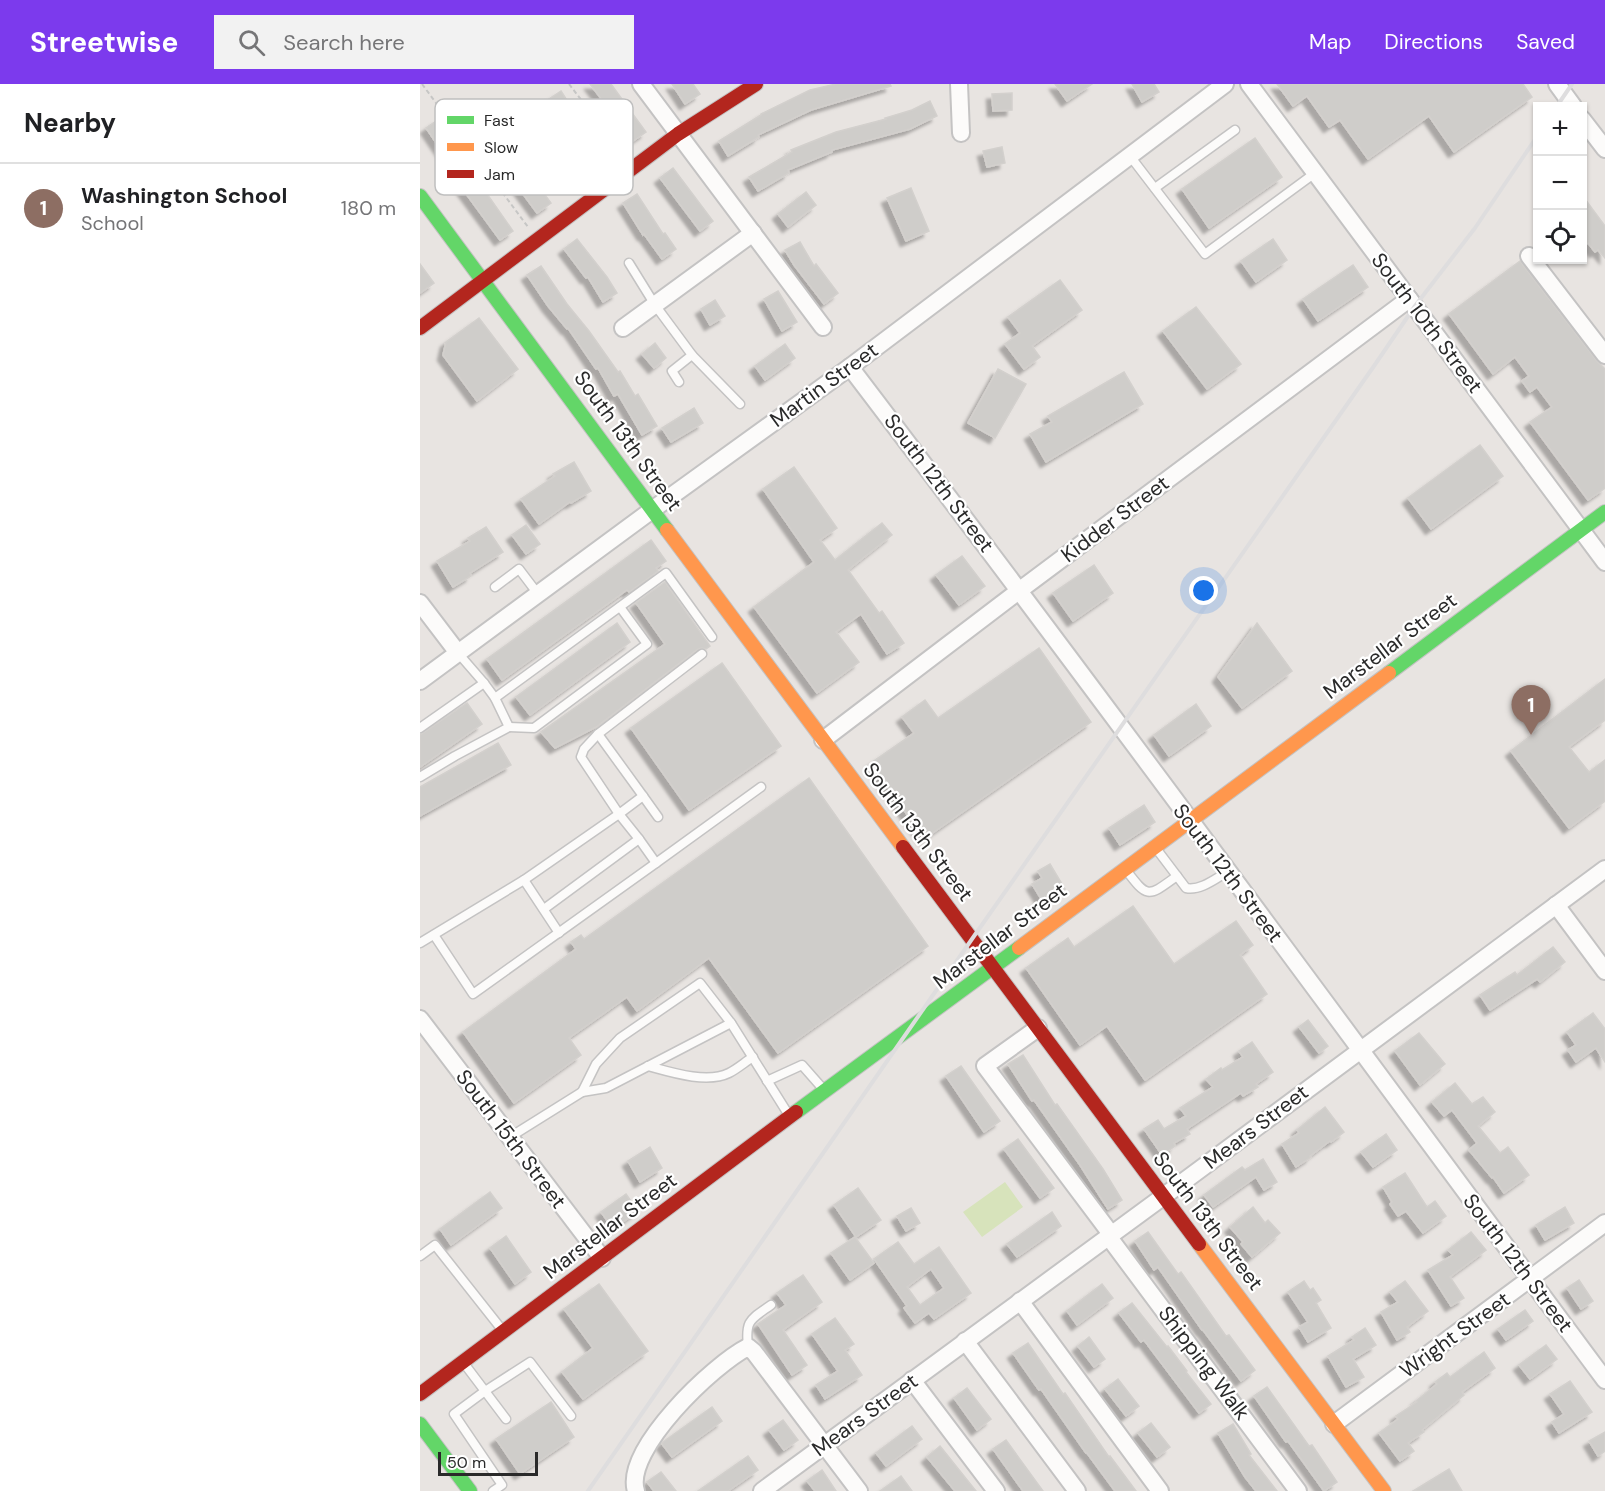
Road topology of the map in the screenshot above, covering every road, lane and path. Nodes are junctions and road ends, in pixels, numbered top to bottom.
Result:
1 (423, 84) edge
2 (569, 84) edge
3 (641, 84) edge
4 (756, 84) edge
5 (960, 84) edge
6 (1225, 84) edge
7 (1249, 84) edge
8 (1557, 84) edge
9 (580, 99) edge
10 (435, 100) edge
11 (1570, 102) edge
12 (1587, 126) edge
13 (1235, 130) dead end
14 (961, 132) dead end
15 (678, 134) junction
16 (1605, 149) edge
17 (1130, 156) junction
18 (633, 168) edge
19 (1315, 173) junction
20 (1155, 188) junction
21 (505, 195) edge
22 (597, 195) edge
23 (420, 196) edge
24 (753, 233) junction
25 (538, 240) junction
26 (1529, 256) dead end
27 (629, 263) dead end
28 (483, 281) junction
29 (1409, 299) junction
30 (655, 304) junction
31 (823, 327) dead end
32 (420, 328) edge
33 (623, 328) dead end
34 (692, 355) junction
35 (1605, 355) edge
36 (850, 367) junction
37 (679, 382) dead end
38 (740, 404) dead end
39 (652, 510) junction
40 (1605, 512) edge
41 (1581, 530) junction
42 (1605, 562) edge
43 (495, 587) dead end
44 (1020, 590) junction
45 (538, 594) junction
46 (420, 603) edge
47 (620, 607) junction
48 (712, 638) dead end
49 (458, 653) junction
50 (702, 654) dead end
51 (420, 681) edge
52 (484, 682) junction
53 (495, 699) junction
54 (509, 727) junction
55 (420, 728) edge
56 (598, 734) junction
57 (823, 740) junction
58 (420, 777) edge
59 (761, 787) dead end
60 (643, 796) junction
61 (619, 814) junction
62 (658, 817) dead end
63 (1190, 821) junction
64 (639, 839) junction
65 (1155, 847) junction
66 (656, 863) junction
67 (1126, 869) junction
68 (1605, 869) edge
69 (1227, 872) junction
70 (1177, 876) junction
71 (524, 880) junction
72 (1556, 905) junction
73 (544, 909) junction
74 (560, 933) junction
75 (434, 935) junction
76 (420, 942) edge
77 (993, 968) junction
78 (1605, 971) edge
79 (731, 1023) junction
80 (423, 1028) edge
81 (1038, 1028) junction
82 (1360, 1051) junction
83 (753, 1057) junction
84 (648, 1066) junction
85 (767, 1081) junction
86 (825, 1091) junction
87 (582, 1092) junction
88 (790, 1117) junction
89 (510, 1137) junction
90 (1164, 1196) junction
91 (1605, 1223) edge
92 (1109, 1235) junction
93 (420, 1256) edge
94 (602, 1258) junction
95 (1530, 1280) junction
96 (1020, 1301) junction
97 (771, 1305) dead end
98 (504, 1331) junction
99 (965, 1341) junction
100 (748, 1347) junction
101 (463, 1362) junction
102 (912, 1380) junction
103 (1605, 1380) edge
104 (485, 1391) junction
105 (420, 1394) edge
106 (571, 1416) dead end
107 (506, 1419) dead end
108 (420, 1424) edge
109 (1334, 1424) junction
110 (824, 1444) junction
111 (470, 1491) edge
112 (493, 1491) edge
113 (636, 1491) edge
114 (762, 1491) edge
115 (859, 1491) edge
116 (996, 1491) edge
117 (1077, 1491) edge
118 (1160, 1491) edge
119 (1298, 1491) edge
120 (1383, 1491) edge

1 - 10 path
2 - 9 path
3 - 15 street
4 - 15 street
5 - 14 street
6 - 17 street, Martin Street
7 - 19 street, South 10th Street
8 - 11 street
12 - 16 street
13 - 20 lane
15 - 18 street
15 - 24 street
17 - 20 lane
17 - 36 street, Martin Street
19 - 20 lane
19 - 29 street, South 10th Street
21 - 25 path
22 - 25 street
23 - 28 street, South 13th Street
24 - 30 street
24 - 31 street
25 - 28 street
26 - 35 street
27 - 30 lane
28 - 32 street
28 - 39 street, South 13th Street
29 - 41 street, South 10th Street
29 - 44 street, Kidder Street
30 - 33 street
30 - 34 lane
34 - 37 lane
34 - 38 lane
36 - 39 street, Martin Street
36 - 44 street, South 12th Street
39 - 45 street, Martin Street
39 - 57 street, South 13th Street
40 - 41 street, Marstellar Street
41 - 42 street, South 10th Street
41 - 63 street, Marstellar Street
43 - 45 lane
44 - 57 street, Kidder Street
44 - 63 street, South 12th Street
45 - 49 street, Martin Street
46 - 49 street
47 - 48 lane
47 - 53 lane
47 - 54 lane
49 - 51 street, Martin Street
49 - 52 lane
50 - 56 lane
52 - 53 lane
52 - 55 lane
53 - 54 lane
54 - 58 lane
56 - 60 lane
56 - 61 lane
57 - 77 street, South 13th Street
59 - 66 lane
60 - 61 lane
60 - 62 lane
61 - 64 lane
61 - 71 lane
63 - 65 street, Marstellar Street
63 - 69 street, South 12th Street
64 - 66 lane
64 - 73 lane
65 - 67 street, Marstellar Street
65 - 70 lane
66 - 74 lane
67 - 70 lane
67 - 77 street, Marstellar Street
68 - 72 street, Mears Street
69 - 70 lane
69 - 82 street, South 12th Street
71 - 73 lane
71 - 75 lane
72 - 78 street
72 - 82 street, Mears Street
73 - 74 lane
74 - 75 lane
75 - 76 lane
77 - 81 street, South 13th Street
77 - 86 street, Marstellar Street
79 - 83 lane
79 - 84 lane
79 - 87 lane
80 - 89 street, South 15th Street
81 - 90 street, South 13th Street
81 - 92 street, Shipping Walk
82 - 90 street, Mears Street
82 - 95 street, South 12th Street
83 - 84 lane
83 - 85 lane
84 - 87 lane
85 - 86 lane
85 - 88 lane
86 - 88 street, Marstellar Street
87 - 89 lane
88 - 94 street, Marstellar Street
89 - 94 street, South 15th Street
90 - 92 street, Mears Street
90 - 109 street, South 13th Street
91 - 95 street, Wright Street
92 - 96 street, Mears Street
92 - 119 street, Shipping Walk
93 - 98 lane
94 - 98 street, Marstellar Street
95 - 103 street, South 12th Street
95 - 109 street, Wright Street
96 - 99 street, Mears Street
96 - 118 street
97 - 100 lane
98 - 101 street, Marstellar Street
99 - 102 street, Mears Street
99 - 117 street
100 - 110 street
100 - 113 street
101 - 104 lane
101 - 105 street, Marstellar Street
102 - 110 street, Mears Street
102 - 116 street
104 - 106 lane
104 - 107 lane
104 - 112 lane
108 - 111 street
109 - 120 street, South 13th Street
110 - 114 street, Mears Street
110 - 115 street

